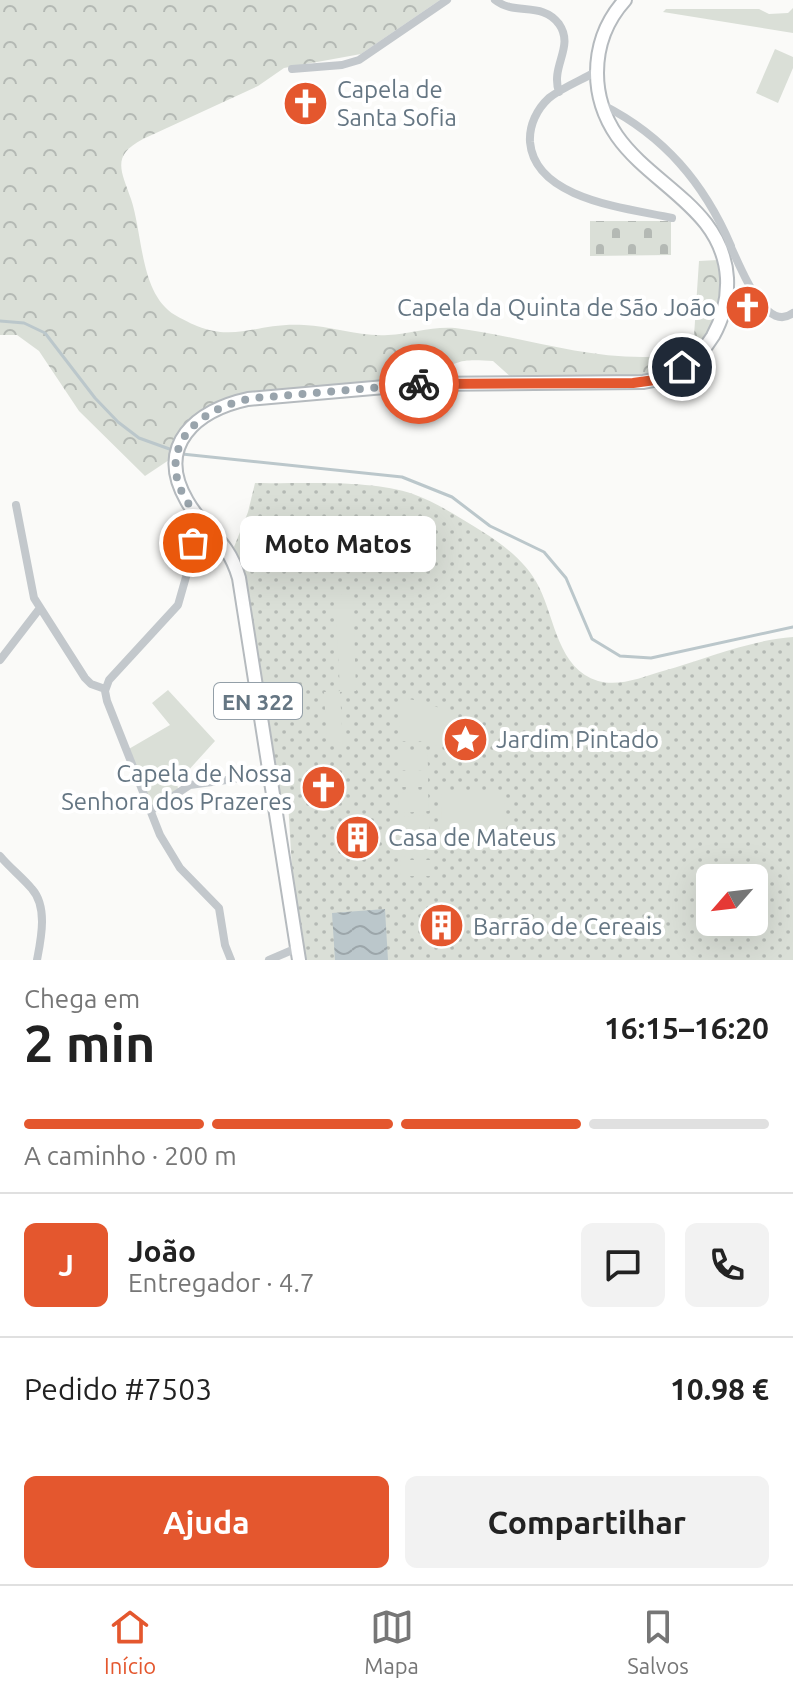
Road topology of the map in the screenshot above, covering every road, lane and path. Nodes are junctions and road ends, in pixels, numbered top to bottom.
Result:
1 (447, 0) edge
2 (495, 0) edge
3 (625, 0) edge
4 (292, 69) dead end
5 (597, 71) junction
6 (574, 84) junction
7 (598, 87) junction
8 (559, 92) junction
9 (601, 104) junction
10 (672, 218) dead end
11 (711, 229) junction
12 (731, 246) junction
13 (793, 313) edge
14 (16, 505) dead end
15 (198, 516) junction
16 (40, 608) junction
17 (0, 660) edge
18 (105, 689) junction
19 (270, 774) junction
20 (152, 810) junction
21 (0, 856) edge
22 (298, 954) edge
23 (37, 960) edge
24 (231, 960) edge
25 (269, 960) edge

1 - 4 street
2 - 8 street
3 - 5 main road, EN 322
5 - 6 street
5 - 7 main road, EN 322
6 - 7 street
6 - 8 street
7 - 9 main road, EN 322
8 - 10 street
9 - 11 main road, EN 322
9 - 12 street
11 - 12 street
11 - 15 main road, EN 322
12 - 13 street
14 - 16 street
15 - 18 street
15 - 19 main road, EN 322
16 - 17 street
16 - 18 street
18 - 20 street
19 - 20 street
19 - 22 main road, EN 322
20 - 24 street
21 - 23 street
22 - 25 street

